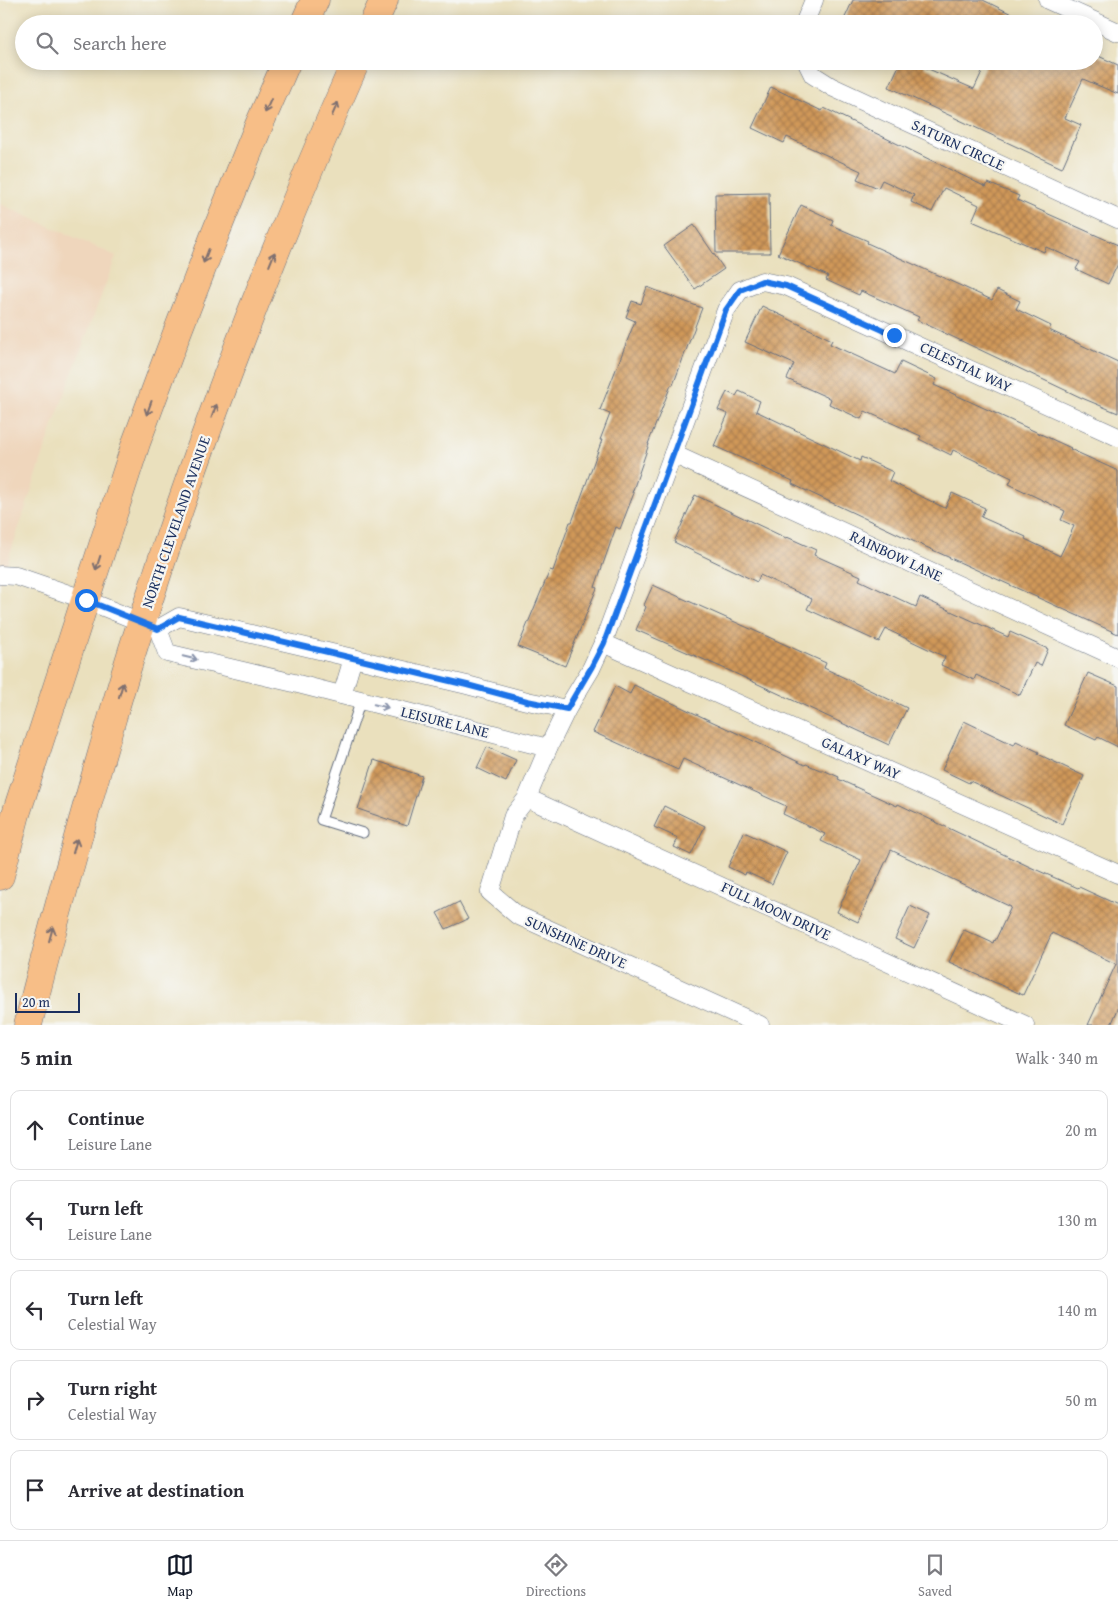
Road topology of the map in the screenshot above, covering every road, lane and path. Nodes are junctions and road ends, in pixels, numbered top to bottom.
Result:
1 (314, 0) edge
2 (384, 0) edge
3 (814, 0) edge
4 (1048, 0) edge
5 (308, 15) edge
6 (377, 15) edge
7 (808, 15) edge
8 (1081, 15) edge
9 (1103, 25) edge
10 (1118, 32) edge
11 (283, 70) edge
12 (352, 70) edge
13 (811, 70) edge
14 (1118, 218) edge
15 (1118, 437) edge
16 (673, 454) junction
17 (0, 575) edge
18 (86, 600) junction
19 (150, 626) junction
20 (604, 643) junction
21 (353, 658) junction
22 (1118, 658) edge
23 (342, 695) junction
24 (361, 700) junction
25 (567, 709) junction
26 (548, 748) junction
27 (528, 798) junction
28 (8, 812) edge
29 (363, 833) dead end
30 (1118, 874) edge
31 (0, 876) edge
32 (28, 1025) edge
33 (760, 1025) edge
34 (1025, 1025) edge

1 - 5 main road
2 - 6 main road
3 - 7 street
4 - 8 street
9 - 10 street
11 -> 18 main road
19 -> 12 main road, NORTH CLEVELAND AVENUE
13 - 14 street, SATURN CIRCLE
15 - 16 street, CELESTIAL WAY
16 - 20 street, CELESTIAL WAY
16 - 22 street, RAINBOW LANE
17 - 18 street
18 - 19 street
18 - 28 main road
19 - 21 street
19 -> 23 street, LEISURE LANE
32 -> 19 main road, NORTH CLEVELAND AVENUE
20 - 25 street, CELESTIAL WAY
20 - 30 street, GALAXY WAY
21 - 23 street
21 - 25 street
23 - 24 street, LEISURE LANE
24 -> 26 street, LEISURE LANE
24 - 29 lane
25 - 26 street, CELESTIAL WAY
26 - 27 street, CELESTIAL WAY
27 - 33 street, SUNSHINE DRIVE
27 - 34 street, FULL MOON DRIVE
28 - 31 main road

